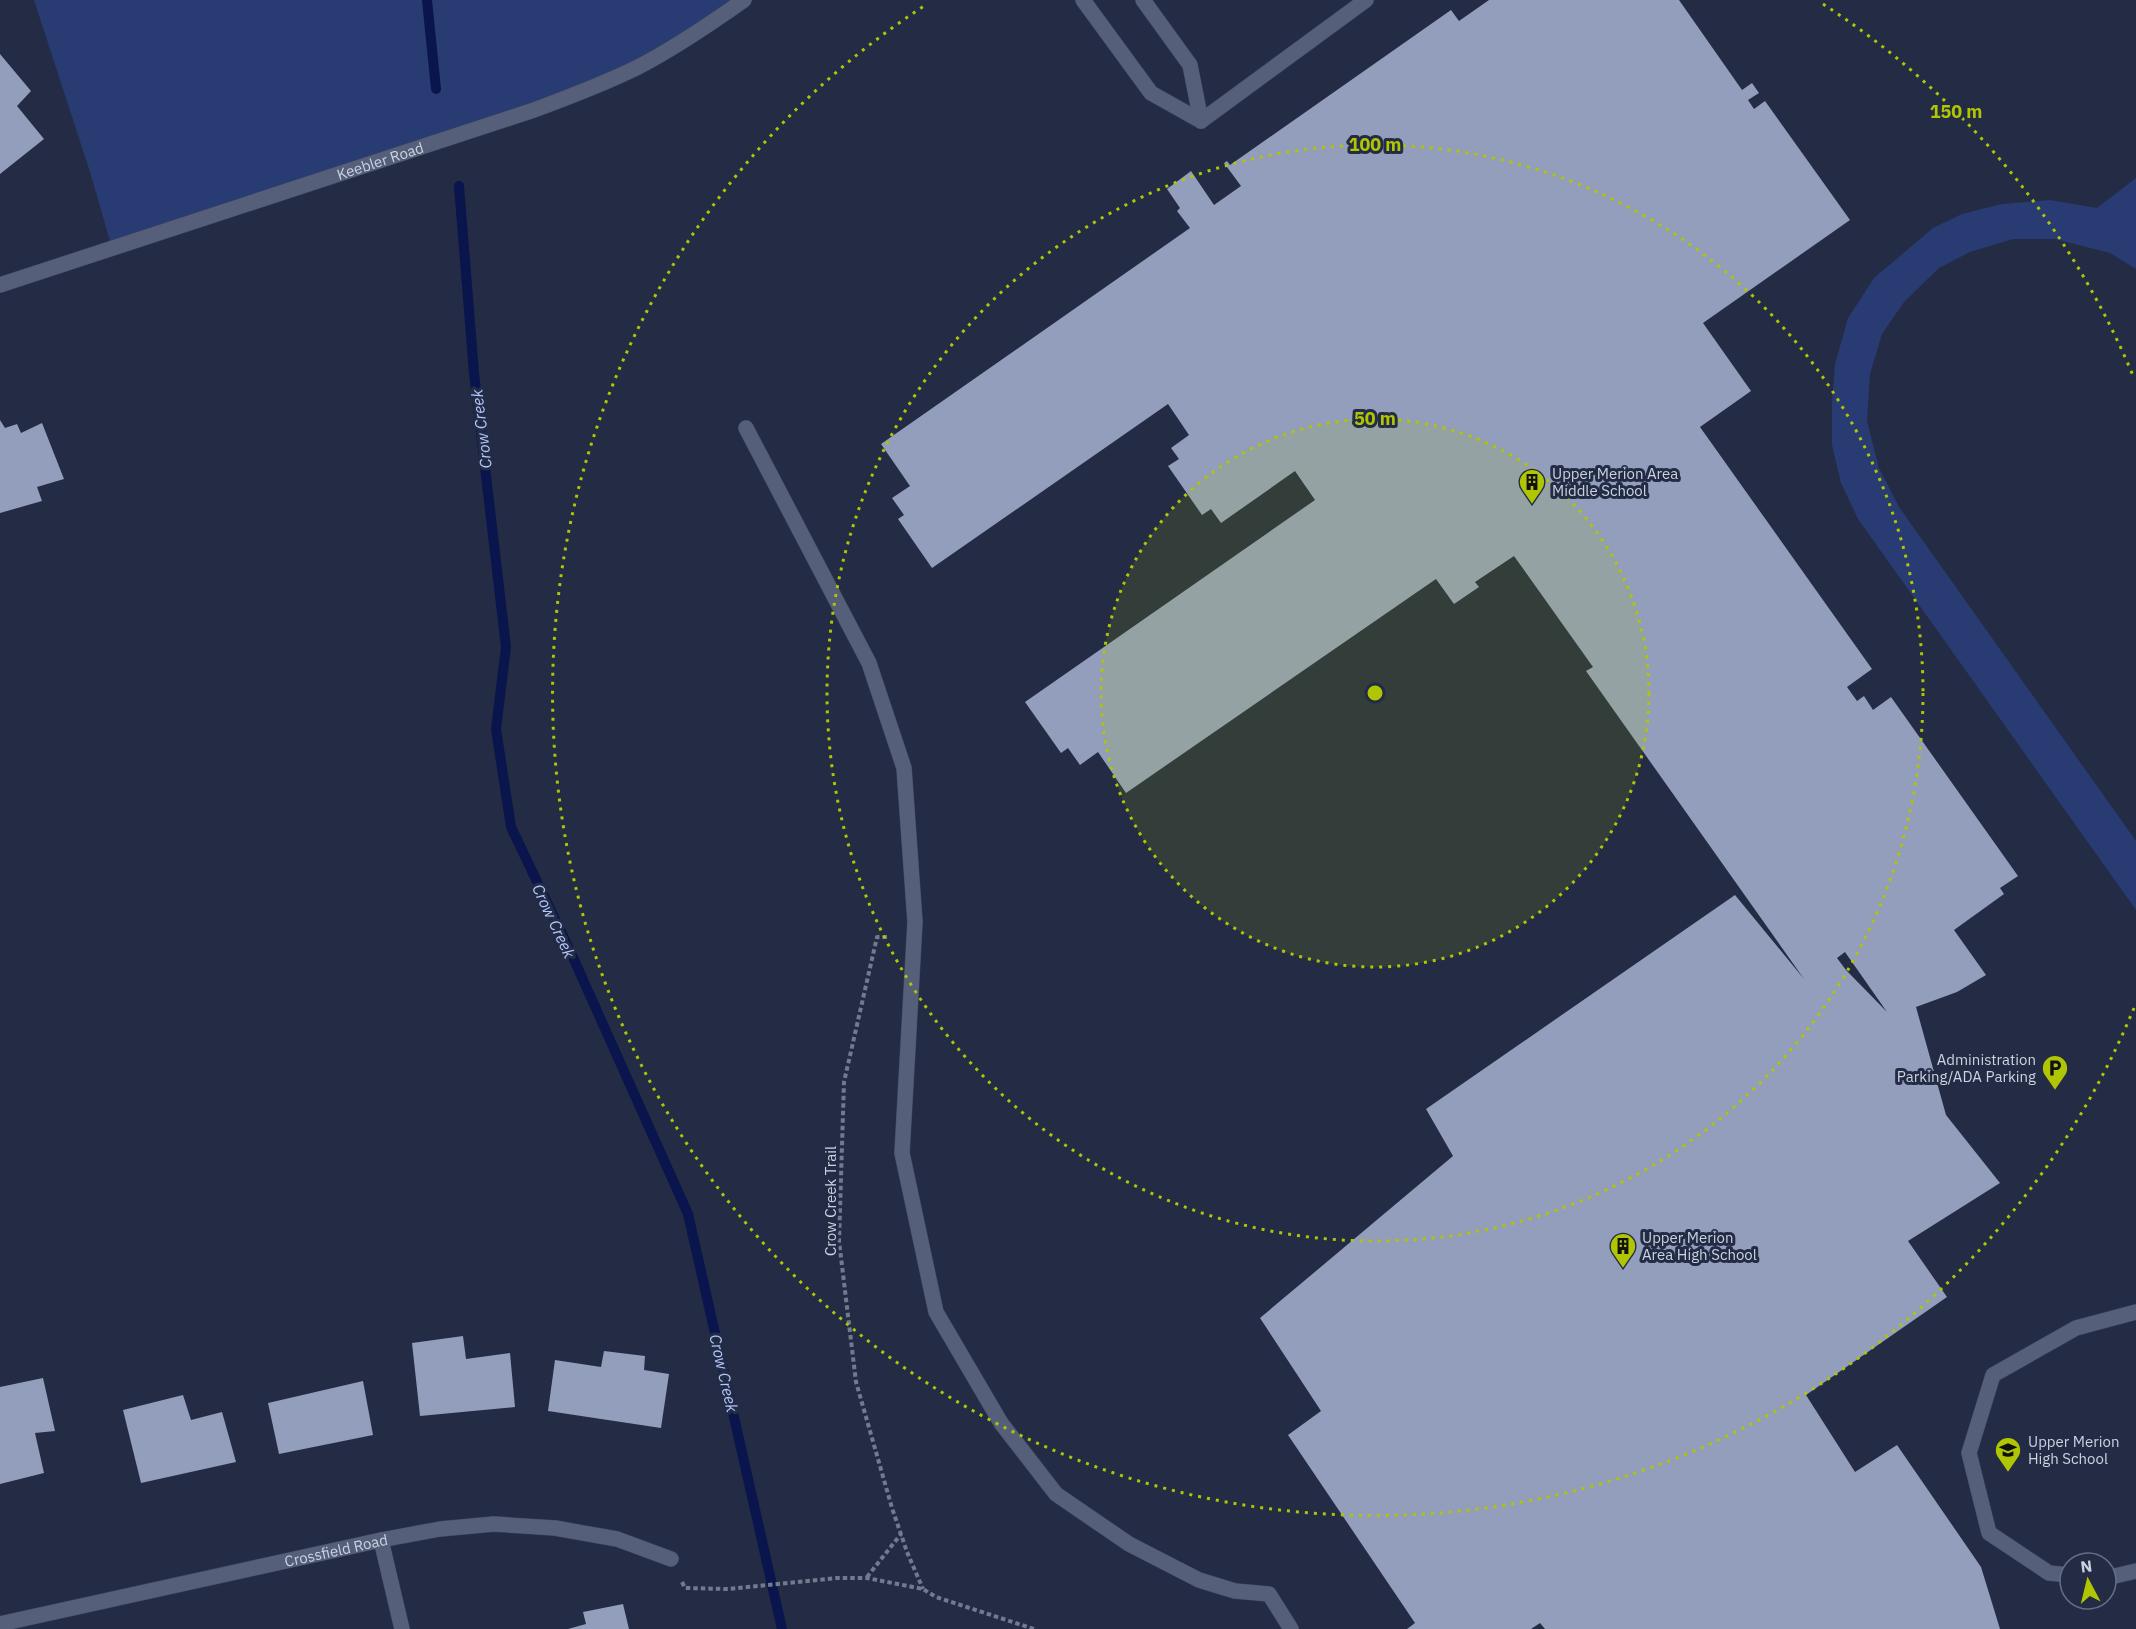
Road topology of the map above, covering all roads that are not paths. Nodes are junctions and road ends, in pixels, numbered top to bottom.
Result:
1 (744, 0) edge
2 (1083, 0) edge
3 (1143, 0) edge
4 (1366, 0) edge
5 (1201, 121) junction
6 (0, 285) edge
7 (746, 429) dead end
8 (2136, 1312) edge
9 (381, 1540) junction
10 (671, 1559) road end
11 (2136, 1571) edge
12 (2058, 1574) edge
13 (2118, 1575) edge
14 (0, 1624) edge
15 (402, 1629) edge
16 (1291, 1629) edge

1 - 6 street, Keebler Road
2 - 5 street
3 - 5 street
4 - 5 street
7 - 16 street
8 - 12 street
9 - 10 street, Crossfield Road
9 - 14 street, Crossfield Road
9 - 15 street
11 - 13 street

